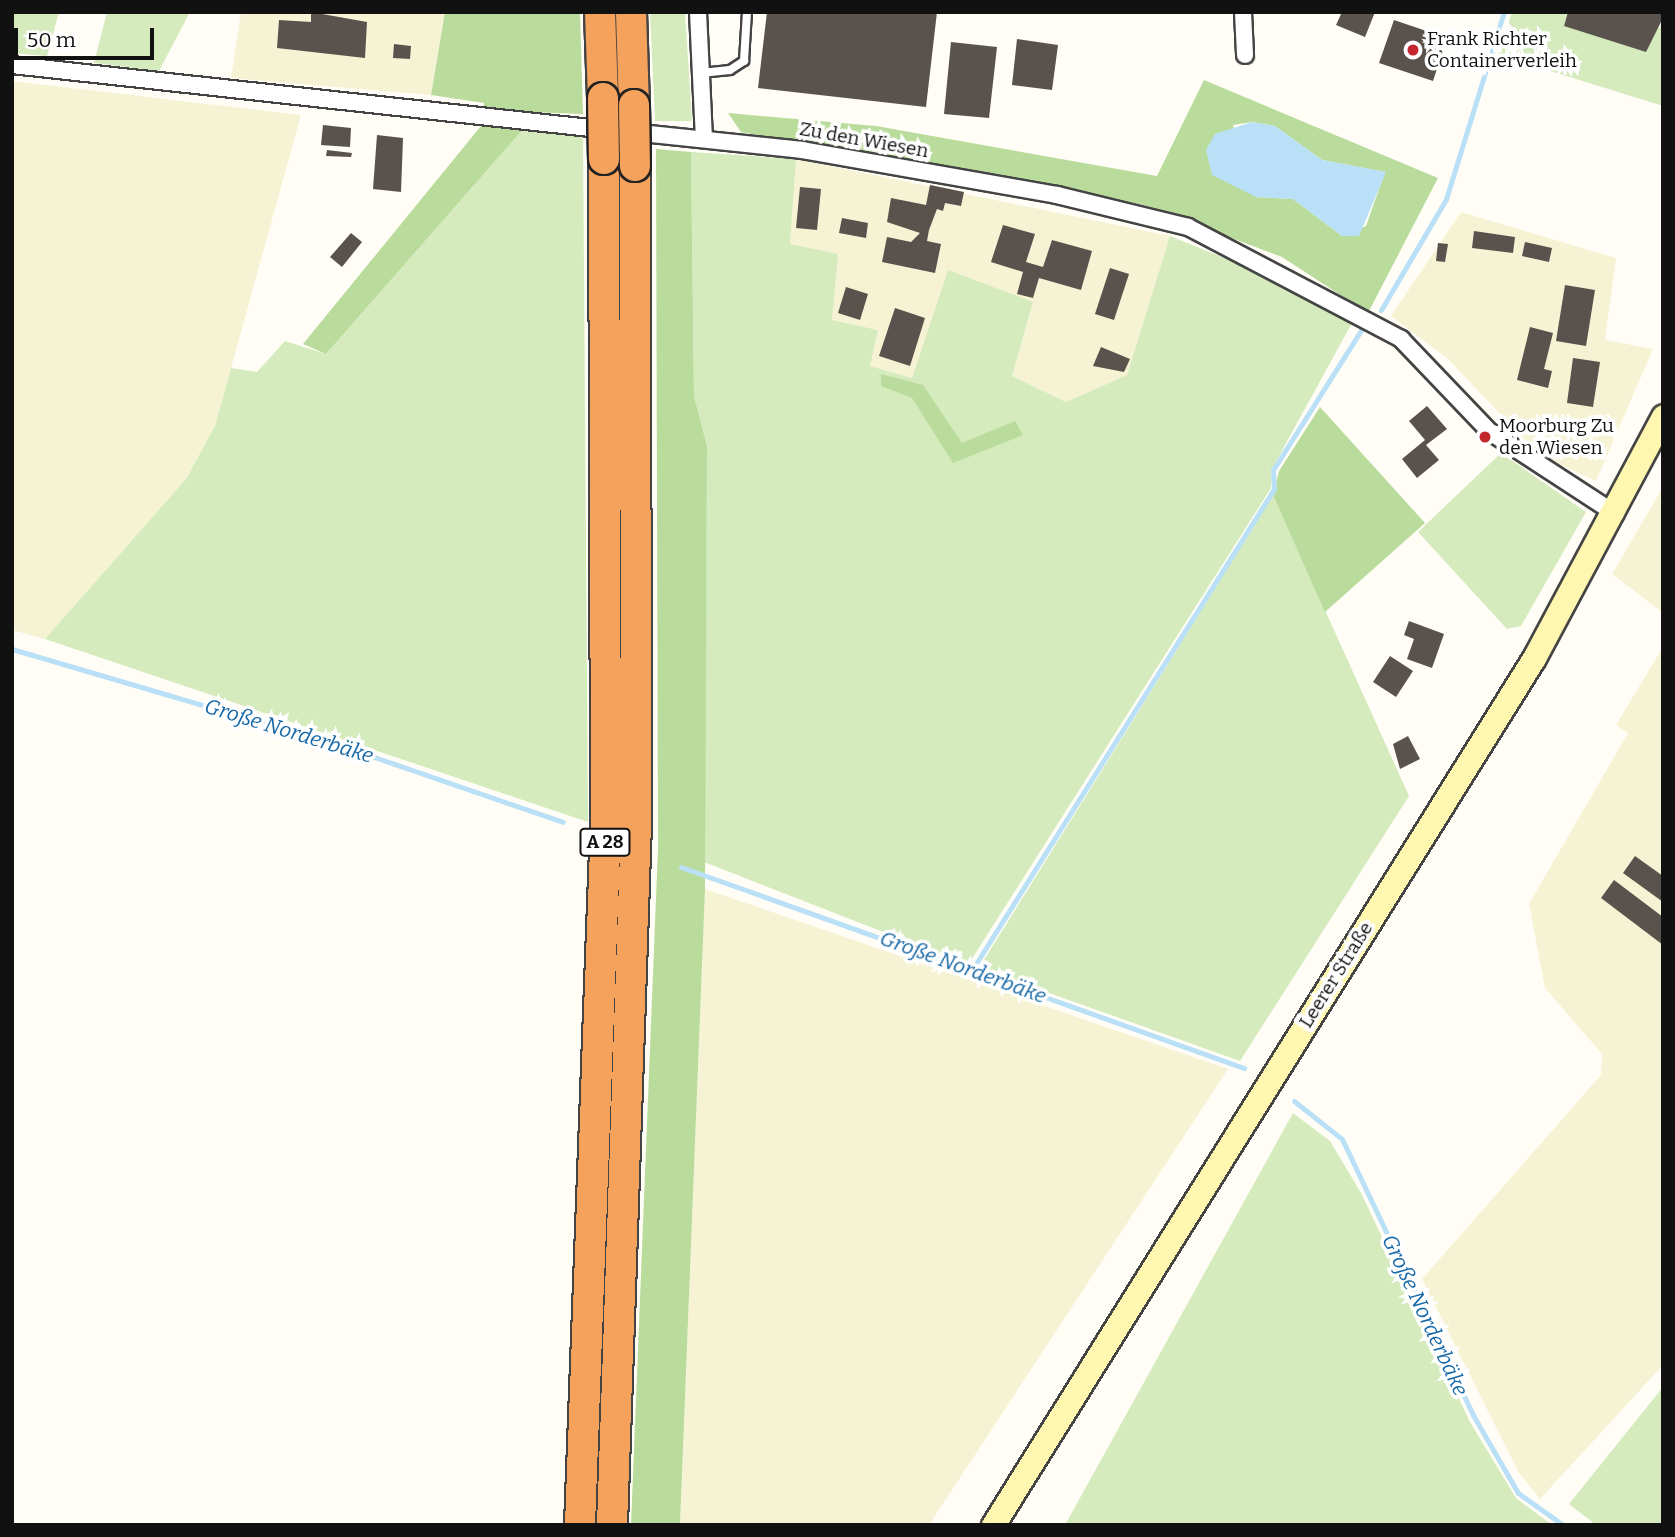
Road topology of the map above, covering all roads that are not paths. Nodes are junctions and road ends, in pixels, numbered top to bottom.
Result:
1 (600, 12) edge
2 (631, 12) edge
3 (698, 12) edge
4 (747, 12) edge
5 (1243, 12) edge
6 (1245, 55) dead end
7 (12, 65) edge
8 (701, 73) junction
9 (704, 139) junction
10 (1663, 416) edge
11 (1657, 442) edge
12 (1616, 514) junction
13 (580, 1525) edge
14 (612, 1525) edge
15 (993, 1525) edge

1 - 13 highway, A 28, bridge
2 - 14 highway, A 28, bridge
3 - 8 street
4 - 8 lane
5 - 6 street
7 - 9 street, Zu den Wiesen
8 - 9 street
9 - 12 street, Zu den Wiesen
10 - 11 main road, Leerer Straße
11 - 12 main road, Leerer Straße
12 - 15 main road, Leerer Straße

